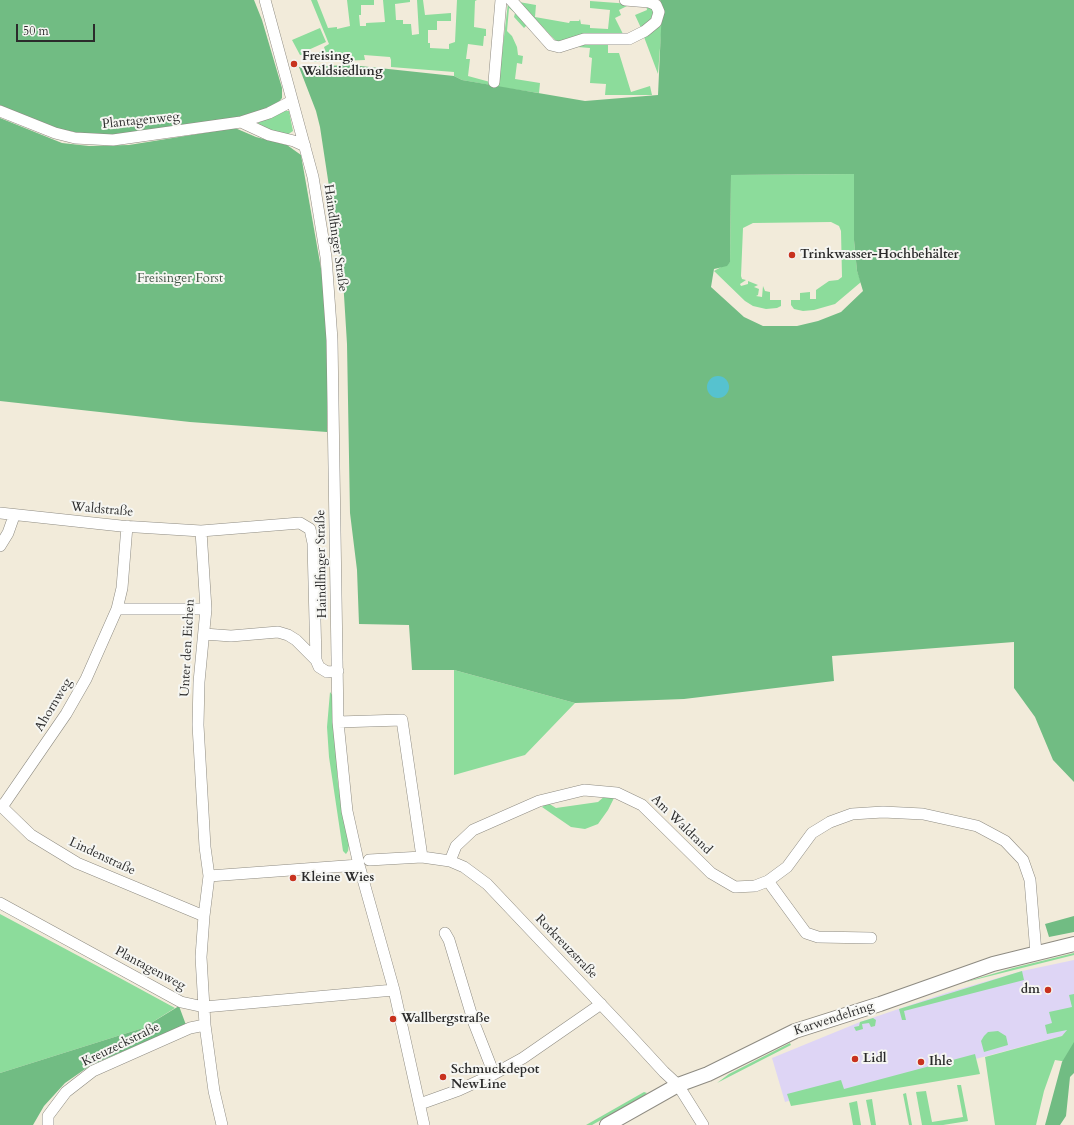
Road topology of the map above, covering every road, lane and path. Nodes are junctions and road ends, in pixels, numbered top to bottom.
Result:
1 (265, 0) edge
2 (501, 0) edge
3 (511, 0) edge
4 (625, 0) edge
5 (494, 82) dead end
6 (292, 101) junction
7 (0, 111) edge
8 (241, 122) junction
9 (305, 146) junction
10 (0, 514) edge
11 (14, 516) junction
12 (127, 526) junction
13 (202, 531) junction
14 (0, 546) edge
15 (206, 608) junction
16 (117, 609) junction
17 (204, 634) junction
18 (316, 660) junction
19 (338, 671) junction
20 (338, 722) junction
21 (1, 806) edge
22 (422, 857) junction
23 (369, 860) dead end
24 (450, 861) junction
25 (359, 865) junction
26 (209, 876) junction
27 (768, 881) junction
28 (0, 903) edge
29 (204, 916) junction
30 (445, 933) dead end
31 (871, 938) dead end
32 (1074, 944) edge
33 (1036, 952) junction
34 (394, 990) junction
35 (601, 1004) junction
36 (204, 1007) junction
37 (205, 1025) junction
38 (494, 1074) junction
39 (678, 1085) junction
40 (420, 1104) junction
41 (48, 1125) edge
42 (222, 1125) edge
43 (424, 1125) edge
44 (607, 1125) edge
45 (704, 1125) edge

1 - 6 street, Haindlfinger Straße
2 - 5 street
3 - 4 street
6 - 8 street, Plantagenweg
6 - 9 street, Haindlfinger Straße
7 - 8 street, Plantagenweg
8 - 9 street
9 - 19 street, Haindlfinger Straße
10 - 11 street, Waldstraße
11 - 12 street, Waldstraße
11 - 14 street
12 - 13 street, Waldstraße
12 - 16 street, Ahornweg
13 - 15 street, Unter den Eichen
13 - 18 street
15 - 16 street
15 - 17 street, Unter den Eichen
16 - 21 street, Ahornweg
17 - 18 street
17 - 26 street, Unter den Eichen
18 - 19 street
19 - 20 street, Haindlfinger Straße
20 - 22 street
20 - 25 street, Haindlfinger Straße
21 - 29 street, Lindenstraße
22 - 23 street, Rotkreuzstraße
22 - 24 street, Rotkreuzstraße
24 - 27 street, Am Waldrand
24 - 35 street, Rotkreuzstraße
25 - 26 street
25 - 34 street, Haindlfinger Straße
26 - 29 street, Unter den Eichen
27 - 31 street
27 - 33 street, Am Waldrand
28 - 36 street, Plantagenweg
29 - 36 street, Unter den Eichen
30 - 38 street
32 - 33 main road, Karwendelring
33 - 39 main road, Karwendelring
34 - 36 street
34 - 40 street, Haindlfinger Straße
35 - 38 street
35 - 39 street, Rotkreuzstraße
36 - 37 street
37 - 41 street, Kreuzeckstraße
37 - 42 street
38 - 40 street
39 - 44 main road, Karwendelring
39 - 45 street, Rotkreuzstraße
40 - 43 street, Haindlfinger Straße

